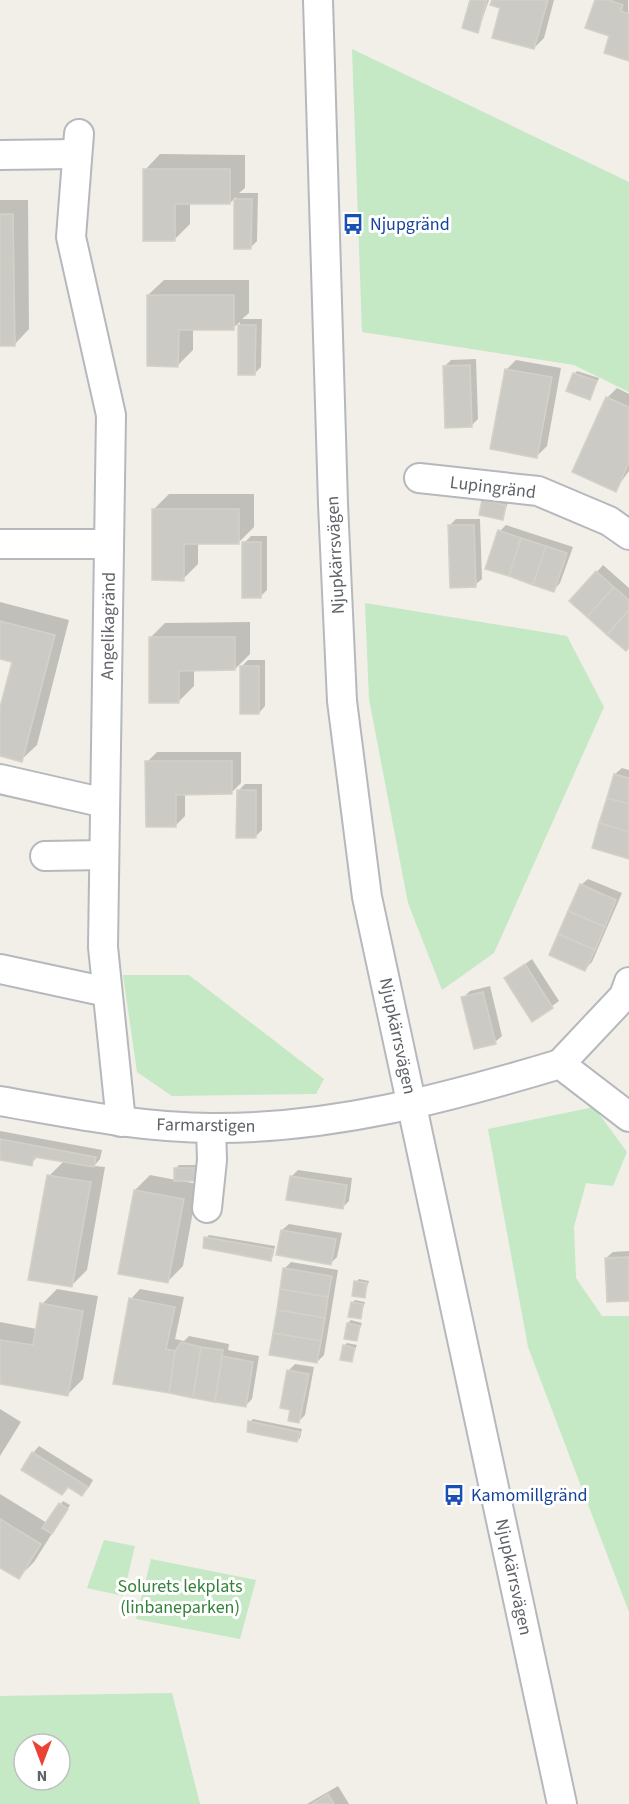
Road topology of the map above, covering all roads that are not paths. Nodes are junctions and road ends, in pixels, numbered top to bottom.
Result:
1 (318, 0) edge
2 (0, 155) edge
3 (419, 478) dead end
4 (629, 535) edge
5 (0, 544) edge
6 (109, 544) junction
7 (0, 779) edge
8 (105, 803) junction
9 (104, 855) junction
10 (45, 856) dead end
11 (0, 969) edge
12 (629, 982) edge
13 (107, 992) junction
14 (560, 1064) junction
15 (0, 1101) edge
16 (413, 1104) junction
17 (629, 1118) edge
18 (121, 1122) junction
19 (211, 1128) junction
20 (207, 1208) dead end
21 (562, 1804) edge

1 - 16 street, Njupkärrsvägen
2 - 6 street, Angelikagränd
3 - 4 street, Lupingränd
5 - 6 street
6 - 8 street, Angelikagränd
7 - 8 street
8 - 9 street, Angelikagränd
9 - 10 street
9 - 13 street, Angelikagränd
11 - 13 street
12 - 14 street
13 - 18 street, Angelikagränd
14 - 16 street, Njupkärrsvägen
14 - 17 street
15 - 18 street, Farmarstigen
16 - 19 street, Farmarstigen
16 - 21 street, Njupkärrsvägen
18 - 19 street, Farmarstigen
19 - 20 street

